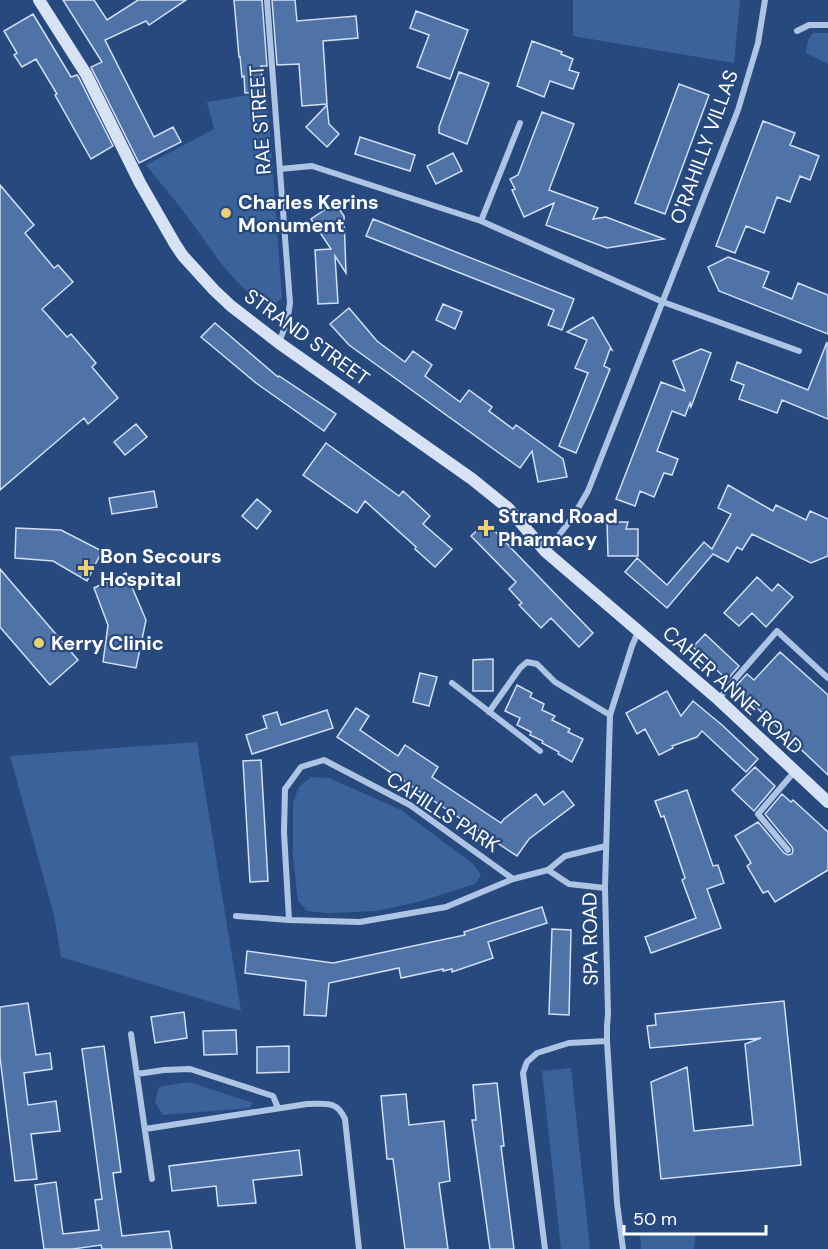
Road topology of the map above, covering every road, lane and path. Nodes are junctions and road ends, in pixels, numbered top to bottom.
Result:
1 (39, 0) edge
2 (267, 0) edge
3 (765, 0) edge
4 (828, 25) edge
5 (797, 31) dead end
6 (520, 123) dead end
7 (280, 169) junction
8 (481, 221) junction
9 (663, 302) junction
10 (279, 343) junction
11 (799, 351) dead end
12 (546, 552) junction
13 (638, 632) junction
14 (828, 678) edge
15 (452, 683) dead end
16 (719, 700) junction
17 (489, 712) junction
18 (610, 715) junction
19 (540, 751) dead end
20 (795, 771) junction
21 (828, 802) edge
22 (606, 846) junction
23 (788, 850) dead end
24 (548, 870) junction
25 (513, 879) junction
26 (605, 888) junction
27 (236, 916) dead end
28 (290, 921) junction
29 (131, 1034) dead end
30 (607, 1041) junction
31 (137, 1074) junction
32 (278, 1108) junction
33 (145, 1129) junction
34 (152, 1179) dead end
35 (359, 1249) edge
36 (545, 1249) edge
37 (623, 1249) edge

1 - 10 street, STRAND STREET
2 - 7 street, RAE STREET
3 - 9 street, O'RAHILLY VILLAS
4 - 5 street
6 - 8 street
7 - 8 street
7 - 10 street, RAE STREET
8 - 9 street
9 - 11 street
9 - 12 street, O'RAHILLY VILLAS
10 - 12 street, STRAND STREET
12 - 13 street, STRAND STREET
13 - 16 street, CAHER ANNE ROAD
13 - 18 street, SPA ROAD
14 - 16 street
15 - 17 street
16 - 20 street, CAHER ANNE ROAD
17 - 18 street
17 - 19 street
18 - 22 street, SPA ROAD
20 - 21 street, CAHER ANNE ROAD
20 - 23 street
22 - 24 street, CAHILLS PARK
22 - 26 street, SPA ROAD
24 - 25 street, CAHILLS PARK
24 - 26 street
25 - 28 street, CAHILLS PARK
25 - 28 street, CAHILLS PARK
26 - 30 street, SPA ROAD
27 - 28 street, CAHILLS PARK
29 - 31 street
30 - 36 street
30 - 37 street, SPA ROAD
31 - 32 street
31 - 33 street
32 - 33 street
32 - 35 street
33 - 34 street

